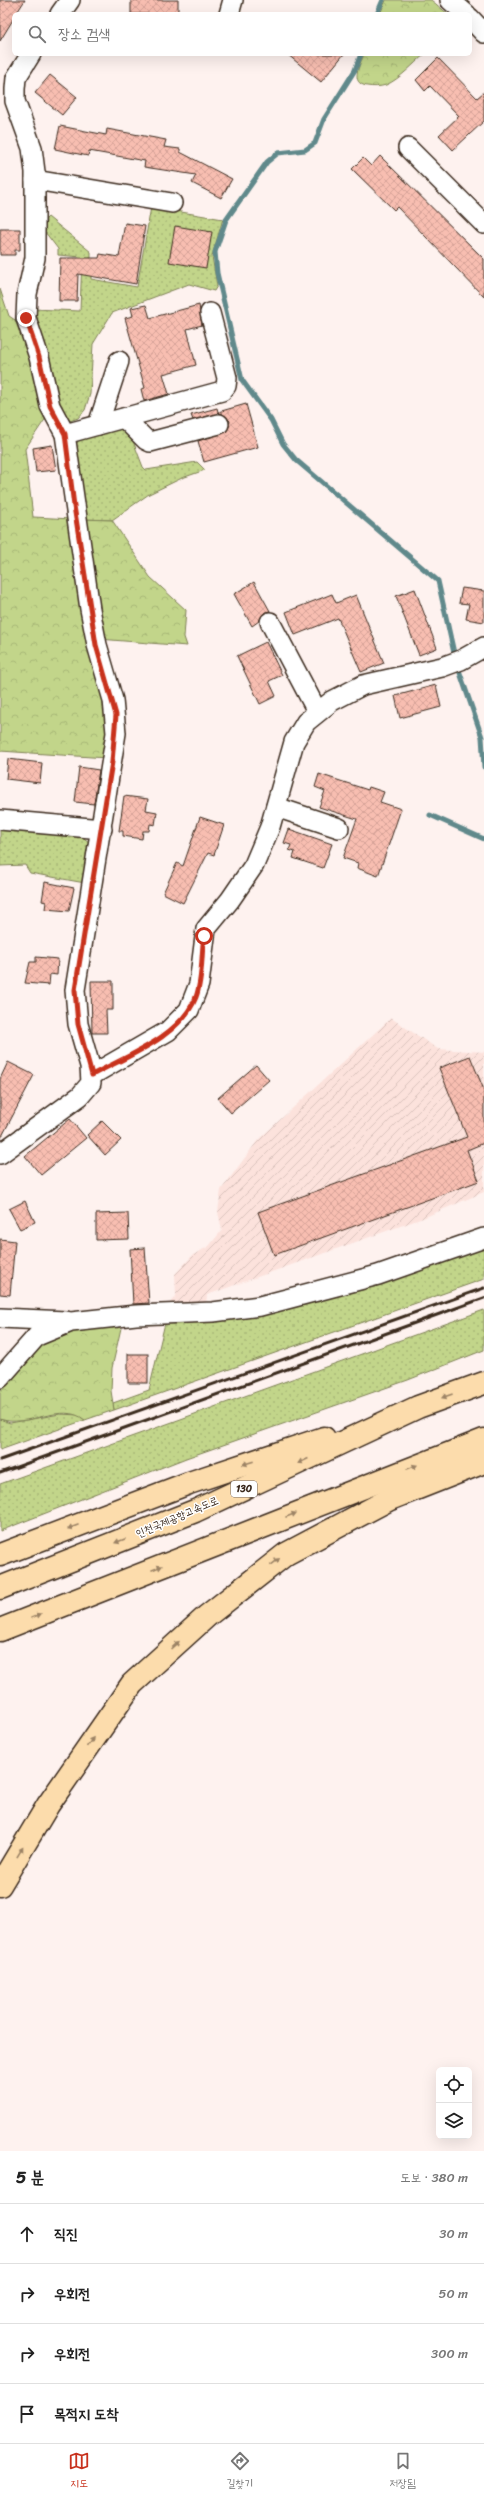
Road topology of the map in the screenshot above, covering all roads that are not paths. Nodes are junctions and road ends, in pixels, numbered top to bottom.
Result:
1 (70, 0) edge
2 (233, 0) edge
3 (450, 0) edge
4 (61, 12) edge
5 (230, 12) edge
6 (464, 12) edge
7 (472, 20) edge
8 (484, 33) edge
9 (30, 56) edge
10 (408, 148) dead end
11 (35, 180) junction
12 (172, 203) dead end
13 (484, 224) edge
14 (210, 313) dead end
15 (119, 361) dead end
16 (124, 418) junction
17 (219, 424) dead end
18 (98, 425) junction
19 (65, 434) junction
20 (270, 622) dead end
21 (484, 647) edge
22 (317, 711) junction
23 (276, 807) junction
24 (0, 820) edge
25 (339, 828) dead end
26 (102, 830) junction
27 (92, 1075) junction
28 (0, 1154) edge
29 (484, 1238) edge
30 (0, 1318) edge
31 (71, 1322) junction
32 (0, 1378) edge
33 (484, 1383) edge
34 (418, 1407) junction
35 (484, 1440) edge
36 (484, 1462) edge
37 (0, 1555) edge
38 (0, 1588) edge
39 (0, 1630) edge
40 (0, 1885) edge

1 - 4 street
2 - 5 street
3 - 6 street
7 - 8 street
9 - 11 street
10 - 13 street
11 - 12 street
11 - 19 street
14 - 16 street
15 - 18 street
16 - 17 street
16 - 18 street
18 - 19 street
19 - 26 street
20 - 22 street
21 - 22 street
22 - 23 street
23 - 25 street
23 - 27 street
24 - 26 street
26 - 27 street
27 - 28 street
29 - 31 street
30 - 31 street
31 - 32 street
33 -> 34 highway, 인천국제공항고속도로 / 130
34 -> 37 highway
34 -> 38 highway, 인천국제공항고속도로 / 130
39 -> 35 highway
40 -> 36 highway

